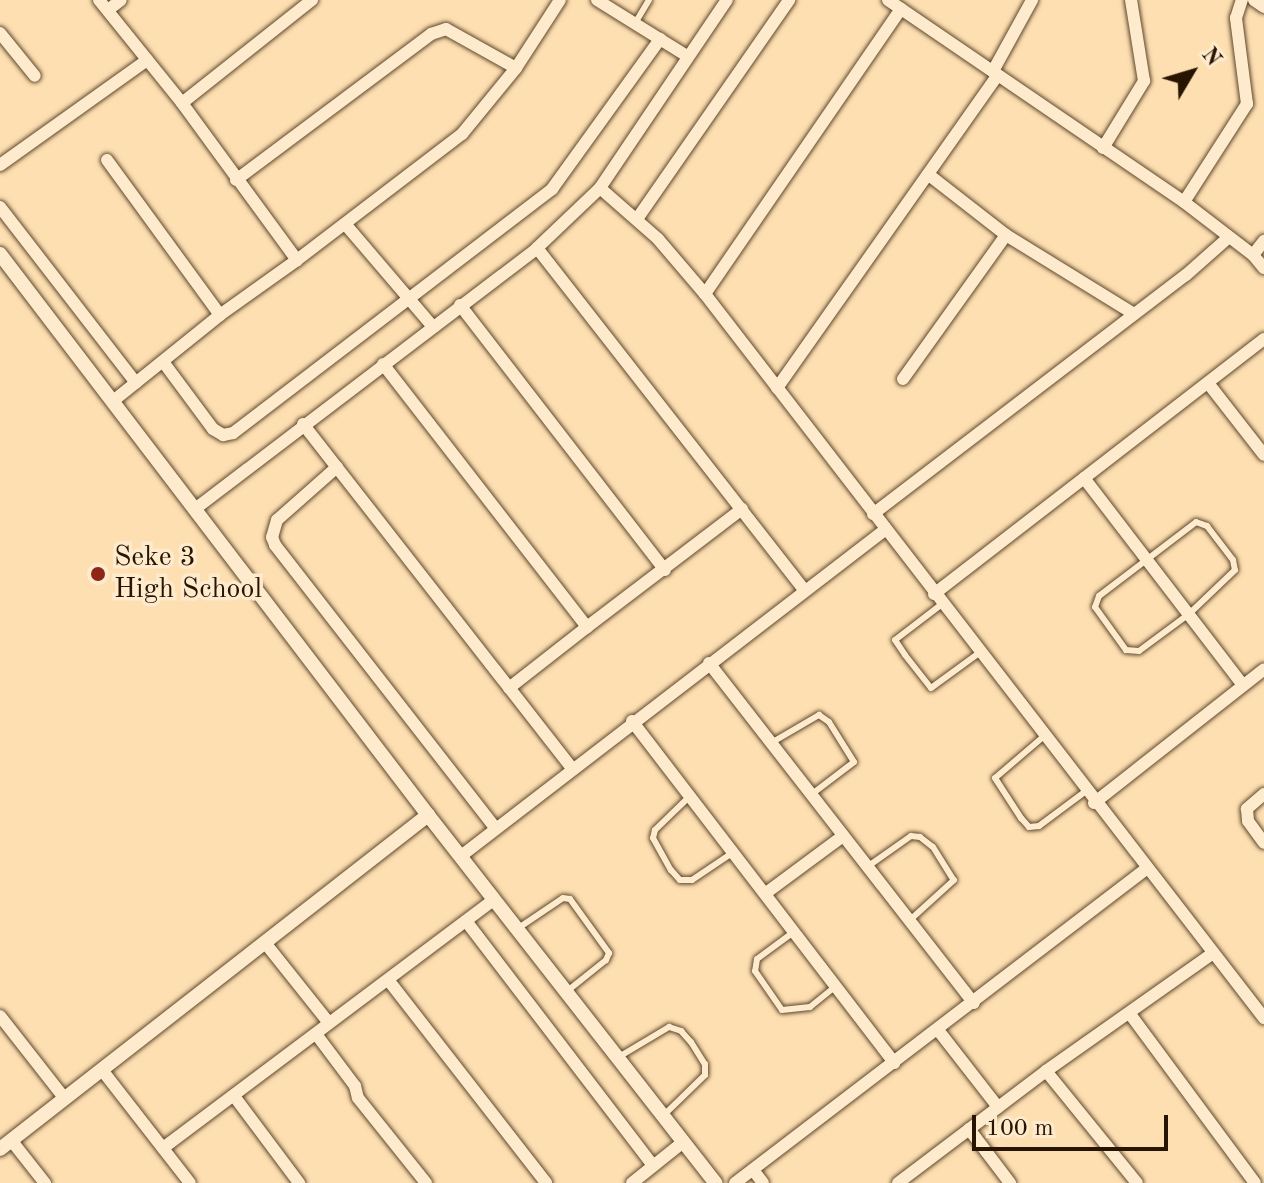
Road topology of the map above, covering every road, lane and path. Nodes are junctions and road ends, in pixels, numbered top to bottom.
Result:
1 (121, 0) edge
2 (560, 0) edge
3 (597, 0) edge
4 (649, 0) edge
5 (789, 0) edge
6 (888, 0) edge
7 (1032, 0) edge
8 (1131, 0) edge
9 (1242, 0) edge
10 (1254, 0) edge
11 (724, 1) edge
12 (305, 2) edge
13 (104, 5) edge
14 (1264, 7) edge
15 (901, 9) junction
16 (634, 25) junction
17 (0, 33) edge
18 (660, 39) junction
19 (687, 56) junction
20 (147, 60) junction
21 (516, 68) junction
22 (996, 73) junction
23 (35, 76) dead end
24 (182, 103) junction
25 (1103, 148) junction
26 (107, 160) dead end
27 (0, 165) edge
28 (929, 175) junction
29 (236, 180) junction
30 (600, 188) junction
31 (1184, 202) junction
32 (0, 207) edge
33 (637, 219) junction
34 (346, 225) junction
35 (1006, 235) junction
36 (1229, 237) junction
37 (1264, 241) edge
38 (537, 248) junction
39 (0, 254) edge
40 (1253, 255) junction
41 (297, 260) junction
42 (1264, 268) edge
43 (705, 294) junction
44 (409, 299) junction
45 (460, 305) junction
46 (1134, 314) junction
47 (220, 315) junction
48 (433, 327) junction
49 (1264, 339) edge
50 (164, 363) junction
51 (383, 364) junction
52 (903, 379) dead end
53 (136, 383) junction
54 (1208, 383) junction
55 (777, 388) junction
56 (113, 401) junction
57 (303, 424) junction
58 (1264, 455) edge
59 (337, 467) junction
60 (1084, 478) junction
61 (195, 509) junction
62 (742, 509) junction
63 (873, 514) junction
64 (885, 530) junction
65 (1145, 559) junction
66 (665, 570) junction
67 (805, 591) junction
68 (938, 599) junction
69 (1189, 614) junction
70 (587, 627) junction
71 (979, 653) junction
72 (709, 663) junction
73 (1264, 669) edge
74 (1243, 685) junction
75 (509, 688) junction
76 (632, 721) junction
77 (1043, 737) junction
78 (771, 743) junction
79 (573, 769) junction
80 (1087, 791) junction
81 (811, 794) junction
82 (1264, 794) edge
83 (690, 796) junction
84 (1094, 803) junction
85 (428, 815) junction
86 (495, 828) junction
87 (843, 836) junction
88 (1264, 843) edge
89 (734, 851) junction
90 (461, 856) junction
91 (867, 867) junction
92 (1146, 869) junction
93 (766, 893) junction
94 (493, 900) junction
95 (466, 921) junction
96 (909, 921) junction
97 (517, 929) junction
98 (795, 931) junction
99 (266, 944) junction
100 (1213, 953) junction
101 (389, 981) junction
102 (836, 986) junction
103 (566, 992) junction
104 (974, 1003) junction
105 (1130, 1014) junction
106 (0, 1016) edge
107 (1264, 1018) edge
108 (329, 1023) junction
109 (938, 1030) junction
110 (316, 1034) junction
111 (617, 1058) junction
112 (894, 1063) junction
113 (102, 1070) junction
114 (1046, 1071) junction
115 (234, 1096) junction
116 (65, 1099) junction
117 (998, 1107) junction
118 (662, 1117) junction
119 (969, 1129) junction
120 (682, 1143) junction
121 (6, 1144) edge
122 (163, 1148) junction
123 (653, 1166) junction
124 (753, 1170) junction
125 (45, 1183) edge
126 (190, 1183) edge
127 (299, 1183) edge
128 (426, 1183) edge
129 (546, 1183) edge
130 (632, 1183) edge
131 (715, 1183) edge
132 (735, 1183) edge
133 (763, 1183) edge
134 (898, 1183) edge
135 (1010, 1183) edge
136 (1137, 1183) edge
137 (1255, 1183) edge

1 - 13 street
2 - 21 street
3 - 16 street
4 - 16 lane
5 - 33 street
6 - 15 street
7 - 22 street
8 - 25 street
9 - 31 street
10 - 14 street
11 - 19 street
12 - 24 street
13 - 20 street
15 - 22 street
15 - 43 street
16 - 18 street
17 - 23 street
18 - 19 street
18 - 44 street
19 - 30 street
20 - 24 street
20 - 27 street
21 - 29 street
21 - 34 street
22 - 25 street
22 - 28 street
24 - 29 street
25 - 31 street
26 - 47 street
28 - 35 street
28 - 55 street
29 - 41 street
30 - 33 street
30 - 38 street
31 - 36 street
32 - 53 street
33 - 43 street
34 - 41 street
34 - 44 street
35 - 46 street
35 - 52 street
36 - 40 street
36 - 46 street
37 - 40 street
38 - 45 street
38 - 62 street
39 - 56 street
40 - 42 street
41 - 47 street
43 - 55 street
44 - 48 street
44 - 50 street
45 - 48 street
45 - 66 street
46 - 63 street
47 - 50 street
48 - 51 street
49 - 54 street
50 - 53 street
51 - 57 street
51 - 70 street
53 - 56 street
54 - 58 street
54 - 60 street
55 - 63 street
56 - 61 street
57 - 59 street
57 - 61 street
59 - 75 street
59 - 86 street
60 - 65 street
60 - 68 street
61 - 85 street
62 - 66 street
62 - 67 street
63 - 64 street
64 - 67 street
64 - 68 street
65 - 69 street
65 - 69 lane
65 - 69 lane
66 - 70 street
67 - 72 street
68 - 71 street
68 - 71 lane
69 - 74 street
70 - 75 street
71 - 77 street
72 - 76 street
72 - 78 street
73 - 74 street
74 - 84 street
75 - 79 street
76 - 79 street
76 - 83 street
77 - 80 street
77 - 80 lane
78 - 81 street
78 - 81 lane
79 - 86 street
80 - 84 street
81 - 87 street
82 - 88 street
83 - 89 street
83 - 89 lane
84 - 92 street
85 - 90 street
85 - 99 street
86 - 90 street
87 - 91 street
87 - 93 street
89 - 93 street
90 - 94 street
91 - 96 street
91 - 96 lane
92 - 100 street
92 - 104 street
93 - 98 street
94 - 95 street
94 - 97 street
95 - 101 street
95 - 123 street
96 - 104 street
97 - 103 street
97 - 103 lane
98 - 102 street
98 - 102 lane
99 - 108 street
99 - 113 street
100 - 105 street
100 - 107 street
101 - 108 street
101 - 129 street
102 - 112 street
103 - 111 street
104 - 109 street
105 - 114 street
105 - 137 street
106 - 116 street
108 - 110 street
109 - 112 street
109 - 117 street
110 - 115 street
110 - 128 street
111 - 118 street
111 - 118 lane
112 - 124 street
113 - 116 street
113 - 122 street
114 - 117 street
114 - 136 street
115 - 122 street
115 - 127 street
116 - 121 street
117 - 119 street
118 - 120 street
119 - 134 street
119 - 135 street
120 - 123 street
120 - 131 street
121 - 125 street
122 - 126 street
123 - 130 street
124 - 132 street
124 - 133 street

